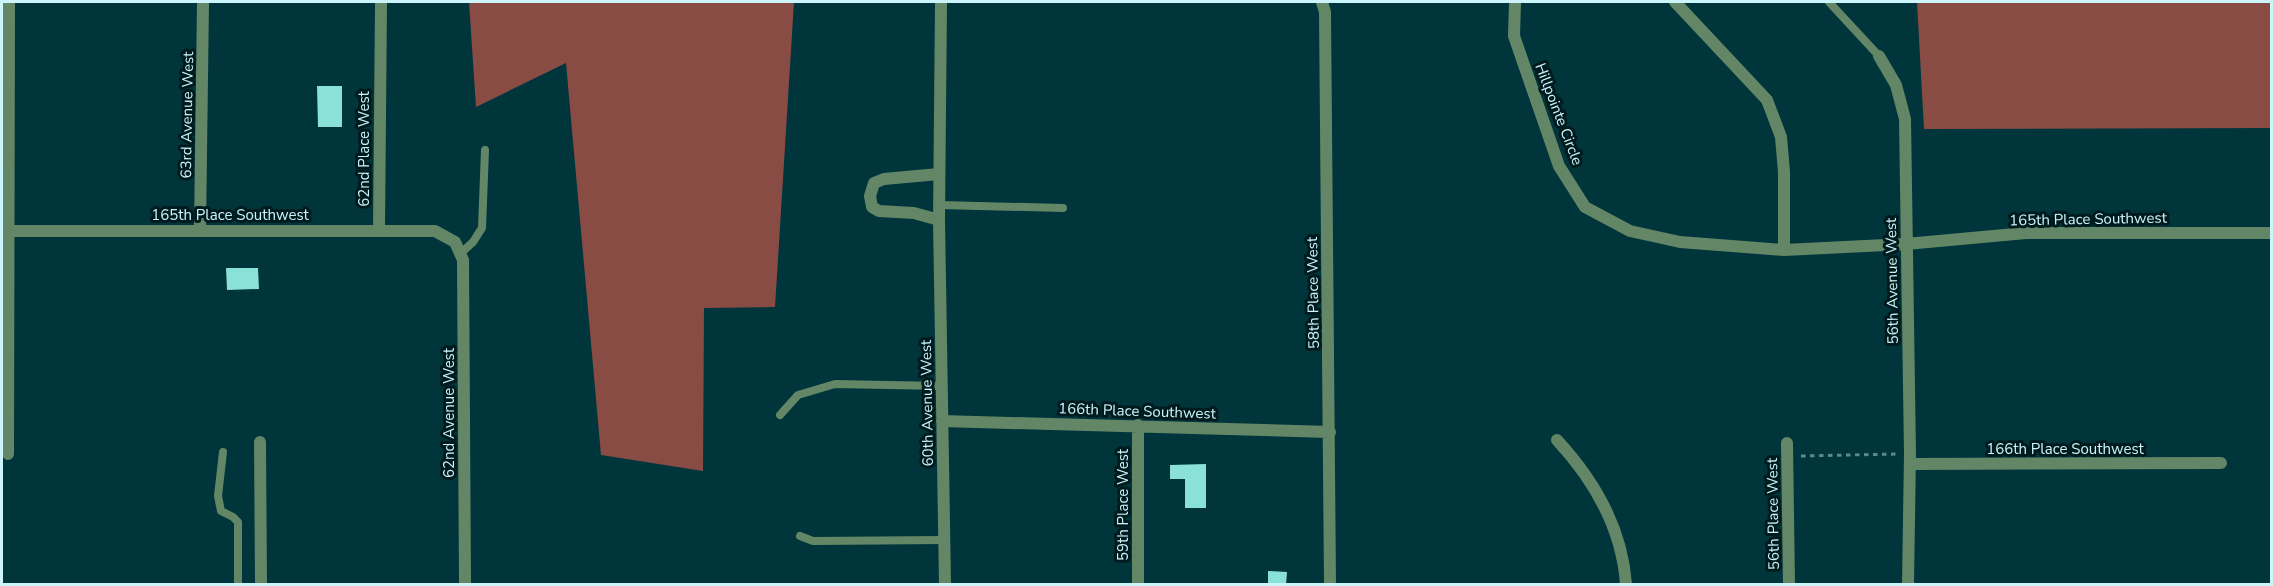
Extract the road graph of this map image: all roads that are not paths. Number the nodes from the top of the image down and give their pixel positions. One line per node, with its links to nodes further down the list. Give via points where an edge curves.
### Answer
1 (9, 2): 17 (street)
2 (203, 2): 15 (street, 63rd Avenue West)
3 (381, 2): 16 (street, 62nd Place West)
4 (941, 2): 11 (street, 60th Avenue West)
5 (1323, 2): 26 (street, 58th Place West)
6 (1515, 2): 21 (street, Hillpointe Circle, via 1514,36 1559,166 1585,207 1630,231 1680,242)
7 (1675, 2): 21 (street, via 1767,100 1781,137)
8 (1829, 2): 9 (lane, 56th Avenue West)
9 (1879, 56): 19 (street, 56th Avenue West, via 1896,85 1905,119)
10 (485, 150): 20 (lane, via 482,228 473,242)
11 (939, 174): 12 (street, 60th Avenue West); 14 (street, via 884,179 874,183 870,196 872,207 879,211 914,213)
12 (939, 205): 13 (lane); 14 (street, 60th Avenue West)
13 (1063, 208)
14 (939, 220): 22 (street, 60th Avenue West)
15 (200, 230): 16 (street, 165th Place Southwest); 17 (street, 165th Place Southwest)
16 (379, 230): 20 (street, 165th Place Southwest, via 435,231)
17 (4, 231): 31 (street)
18 (2271, 233): 19 (street, 165th Place Southwest, via 2026,233)
19 (1906, 244): 21 (street, Hillpointe Circle); 32 (street, 56th Avenue West)
20 (458, 248): 38 (street, 62nd Avenue West, via 463,260)
21 (1784, 249)
22 (941, 386): 23 (lane, via 835,384 798,395); 24 (street, 60th Avenue West)
23 (780, 415)
24 (942, 421): 25 (street, 166th Place Southwest); 35 (street, 60th Avenue West)
25 (1138, 425): 26 (street, 166th Place Southwest); 40 (street, 59th Place West)
26 (1330, 432): 41 (street, 58th Place West)
27 (1557, 440): 42 (street, via 1574,458 1604,504 1624,561)
28 (260, 442): 37 (street)
29 (1787, 449): 43 (street, 56th Place West)
30 (223, 452): 36 (lane, via 218,501 221,510 238,522)
31 (8, 454)
32 (1910, 459): 33 (street, 166th Place Southwest); 44 (street, 56th Avenue West)
33 (2221, 463)
34 (800, 536): 35 (lane, via 813,541)
35 (944, 540): 39 (street, 60th Avenue West)
36 (238, 585)
37 (261, 585)
38 (465, 585)
39 (945, 585)
40 (1138, 585)
41 (1330, 585)
42 (1626, 585)
43 (1789, 585)
44 (1908, 585)

